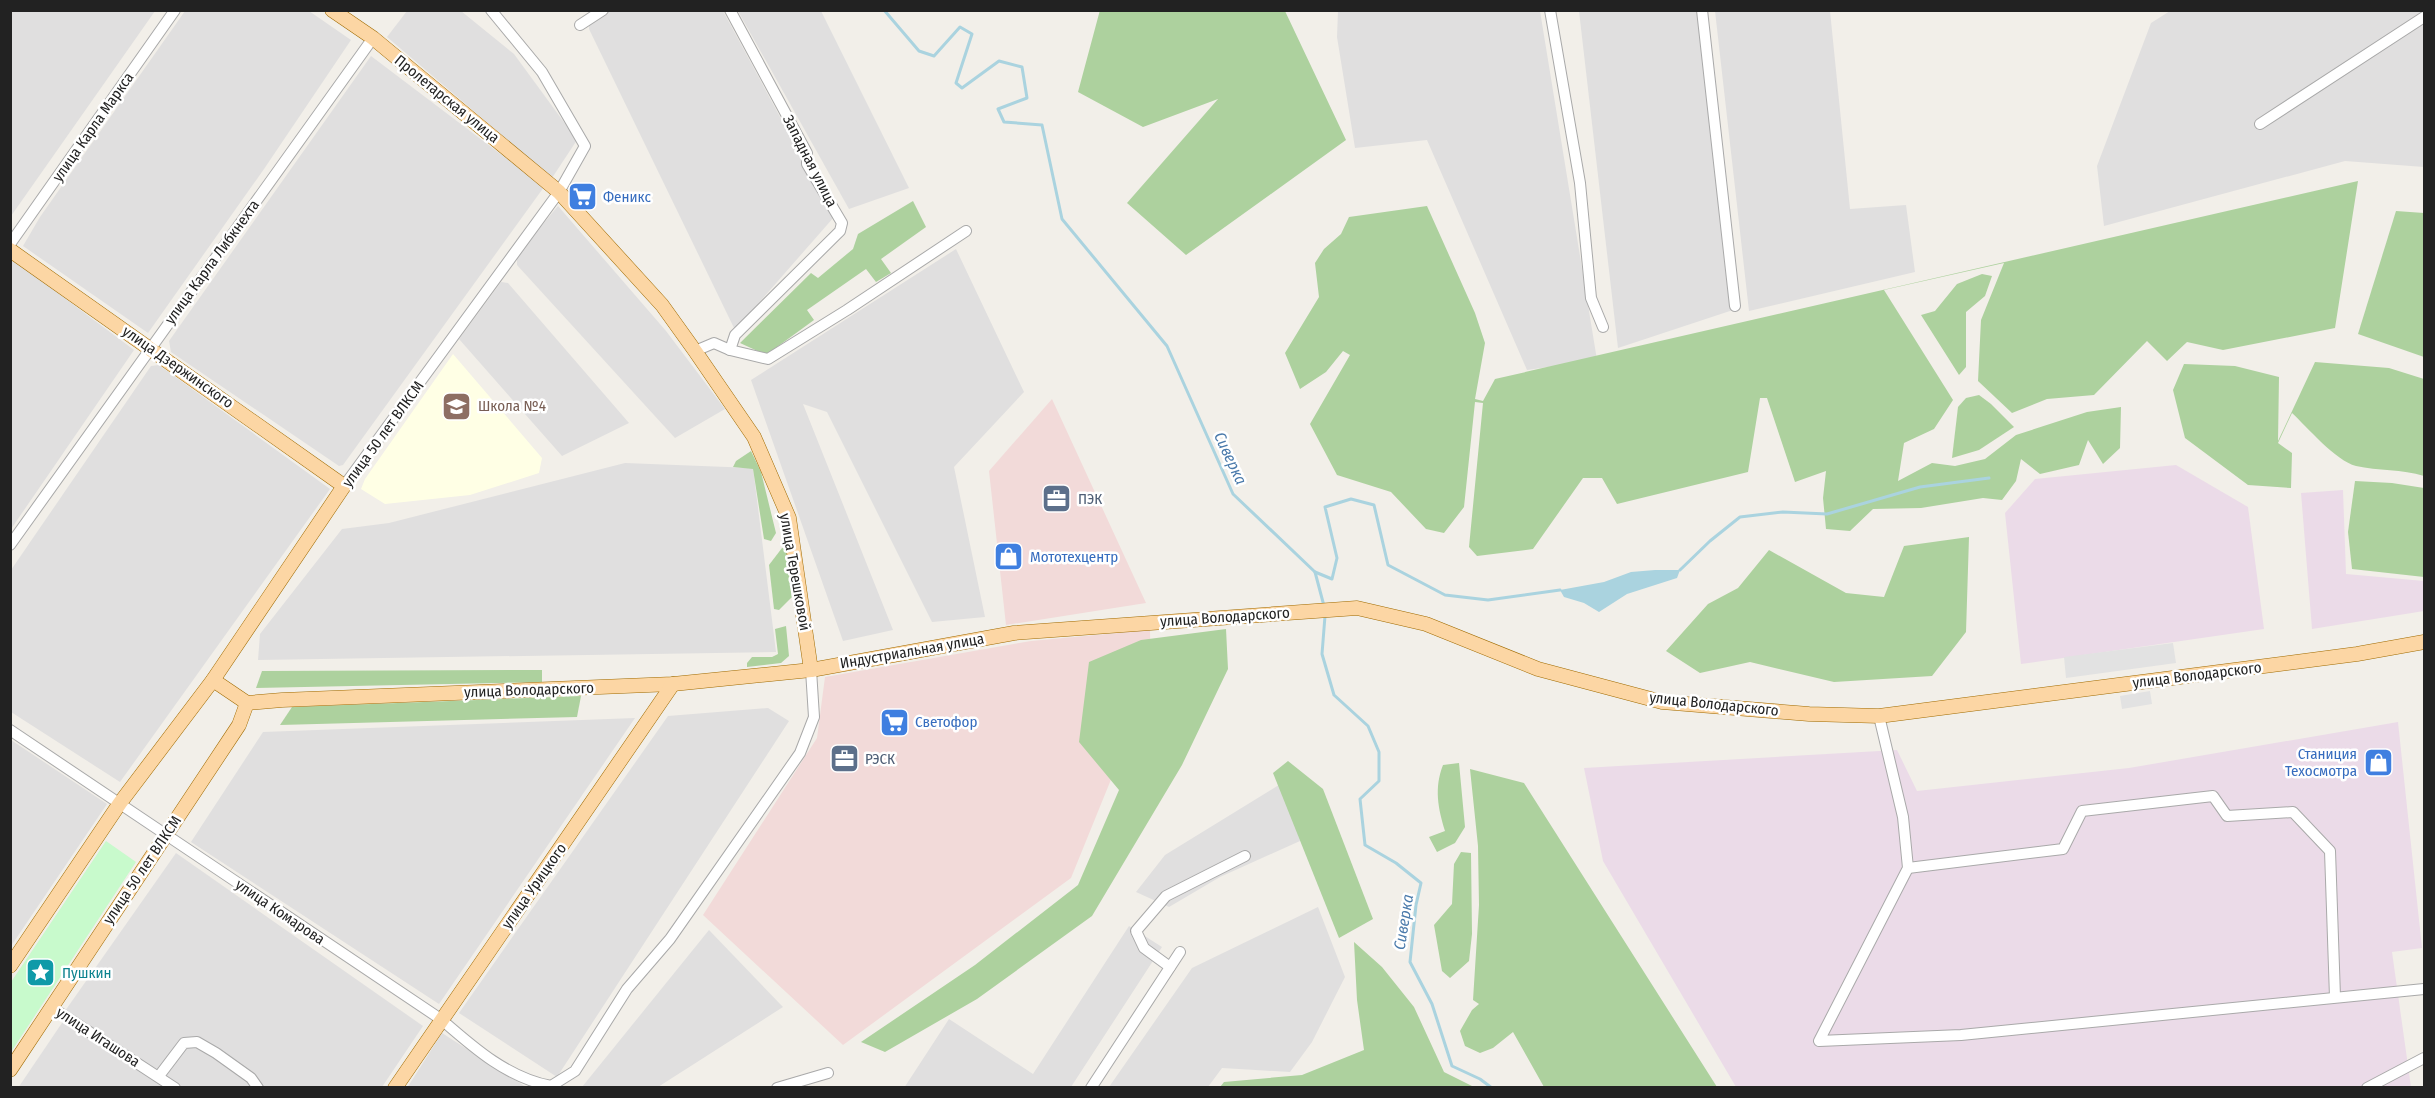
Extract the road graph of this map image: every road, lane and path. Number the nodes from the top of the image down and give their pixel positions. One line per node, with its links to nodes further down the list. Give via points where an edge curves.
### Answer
1 (175, 10): 14 (street, улица Карла Маркса)
2 (332, 10): 10 (main road, Пролетарская улица)
3 (491, 10): 12 (street, via 542,72 585,146)
4 (603, 10): 9 (street)
5 (730, 10): 19 (street, Западная улица, via 807,153 807,164 842,223 840,231 735,335)
6 (1550, 10): 17 (street, via 1580,183 1591,298)
7 (1702, 10): 16 (street)
8 (2424, 17): 11 (street)
9 (580, 25)
10 (373, 38): 12 (main road, Пролетарская улица); 18 (street, улица Карла Либкнехта)
11 (2260, 124)
12 (559, 192): 20 (main road, улица Терешковой, via 662,305); 21 (street, улица 50 лет ВЛКСМ)
13 (966, 231): 19 (street, via 768,359)
14 (10, 244)
15 (10, 250): 18 (main road, улица Дзержинского)
16 (1735, 306)
17 (1603, 327)
18 (151, 347): 21 (main road, улица Дзержинского); 22 (street, улица Карла Либкнехта)
19 (730, 350): 20 (street, via 714,344)
20 (695, 351): 25 (main road, улица Терешковой, via 753,437 789,518)
21 (344, 486): 26 (main road, улица 50 лет ВЛКСМ)
22 (10, 545)
23 (1014, 633): 25 (main road, Индустриальная улица); 29 (main road, улица Володарского, via 1357,608 1426,624 1538,669 1662,702)
24 (2424, 642): 29 (main road, улица Володарского)
25 (811, 670): 27 (main road, улица Володарского); 46 (street, улица Терешковой, via 814,717 800,753 670,939 627,989 575,1071)
26 (213, 680): 28 (main road); 31 (main road, улица 50 лет ВЛКСМ)
27 (674, 684): 28 (main road, улица Володарского); 41 (main road, улица Урицкого)
28 (247, 703): 32 (main road, улица 50 лет ВЛКСМ, via 239,725)
29 (1879, 716): 34 (street, via 1903,817)
30 (10, 730): 31 (street, улица Комарова)
31 (120, 803): 32 (street, улица Комарова); 36 (main road, улица 50 лет ВЛКСМ)
32 (165, 835): 40 (main road, улица 50 лет ВЛКСМ); 41 (street, улица Комарова)
33 (1245, 856): 37 (street, via 1166,896 1136,931 1144,948)
34 (1908, 868): 39 (street, via 2063,849 2082,811 2213,796 2227,816 2294,812 2330,851); 39 (street, via 1819,1041 1961,1035)
35 (1180, 952): 37 (street)
36 (10, 966)
37 (1170, 967): 51 (street)
38 (2424, 989): 39 (street)
39 (2335, 998)
40 (51, 1007): 43 (main road, улица 50 лет ВЛКСМ); 45 (street, улица Игашова)
41 (442, 1020): 46 (street, улица Комарова, via 504,1068 530,1082); 49 (main road, улица Урицкого)
42 (2424, 1058): 52 (street)
43 (10, 1070)
44 (828, 1073): 50 (street)
45 (159, 1076): 47 (street, улица Игашова); 48 (street, via 184,1043 197,1042 251,1078)
46 (551, 1086)
47 (175, 1088)
48 (258, 1088)
49 (394, 1088)
50 (777, 1088)
51 (1090, 1088)
52 (2367, 1088)

